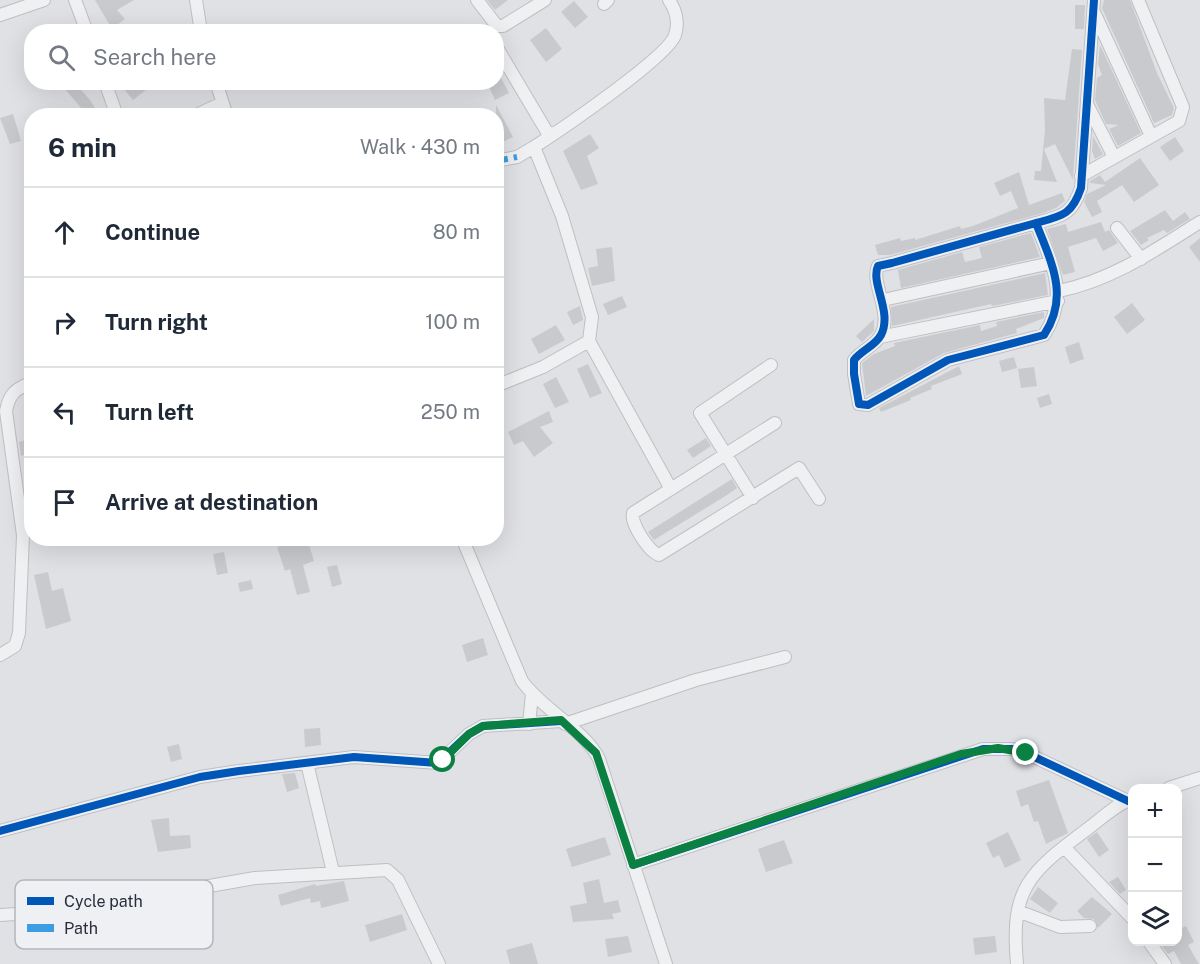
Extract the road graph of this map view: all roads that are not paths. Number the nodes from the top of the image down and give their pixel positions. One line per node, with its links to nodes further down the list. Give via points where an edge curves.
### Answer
1 (44, 0): 9 (street)
2 (75, 0): 10 (street)
3 (196, 0): 11 (street)
4 (477, 0): 12 (street)
5 (545, 0): 13 (street)
6 (669, 0): 22 (street, via 677,21 675,37 653,59)
7 (1138, 0): 23 (street, via 1183,107 1179,121)
8 (1093, 5): 18 (street); 23 (street)
9 (0, 15)
10 (84, 24)
11 (200, 24)
12 (493, 24)
13 (504, 27)
14 (504, 59): 22 (street, via 547,132)
15 (108, 90): 19 (street)
16 (218, 90): 17 (street)
17 (222, 103): 20 (street); 21 (street)
18 (1087, 103): 25 (street); 27 (street)
19 (114, 108)
20 (211, 108)
21 (224, 108)
22 (553, 134): 24 (street)
23 (1151, 136): 25 (street)
24 (534, 147): 26 (street); 36 (street, via 562,216 592,317)
25 (1113, 157): 27 (street)
26 (504, 159)
27 (1081, 176): 29 (street, via 1071,210)
28 (1200, 222): 31 (street)
29 (1036, 223): 32 (street); 34 (street, via 878,266 876,273)
30 (1117, 228): 31 (street)
31 (1141, 259): 33 (street)
32 (1051, 263): 33 (street); 34 (street)
33 (1058, 296): 35 (street); 35 (street, via 1048,328 1039,338 948,360 861,406 854,360)
34 (884, 300): 35 (street)
35 (880, 337)
36 (589, 340): 38 (street, via 543,367); 42 (street)
37 (771, 365): 41 (street, via 700,413)
38 (504, 383)
39 (24, 385): 46 (street, via 9,398 6,411 23,535 19,633 15,646)
40 (775, 423): 41 (street)
41 (725, 455): 42 (street); 43 (street)
42 (671, 489): 43 (street, via 632,517 656,554)
43 (753, 498): 44 (street, via 799,468)
44 (819, 499)
45 (466, 546): 48 (street, via 515,667)
46 (0, 655)
47 (785, 657): 49 (street)
48 (532, 694): 49 (street); 50 (street)
49 (563, 722): 50 (street); 58 (street, via 599,759)
50 (529, 724): 51 (street, via 475,729 438,763 354,757)
51 (307, 763): 56 (street, via 200,777); 59 (street)
52 (1200, 778): 53 (street)
53 (1182, 784)
54 (1128, 799): 58 (street, via 1012,748 983,749)
55 (1128, 801): 57 (street)
56 (0, 831)
57 (1064, 847): 61 (street, via 1026,883); 63 (street)
58 (633, 865): 68 (street)
59 (333, 872): 60 (street); 67 (street, via 379,869 393,873)
60 (213, 885)
61 (1018, 911): 65 (street, via 1060,927); 69 (street)
62 (15, 914): 64 (street)
63 (1128, 914)
64 (0, 915)
65 (1090, 926)
66 (1152, 946): 70 (street)
67 (439, 964)
68 (666, 964)
69 (1017, 964)
70 (1165, 964)

